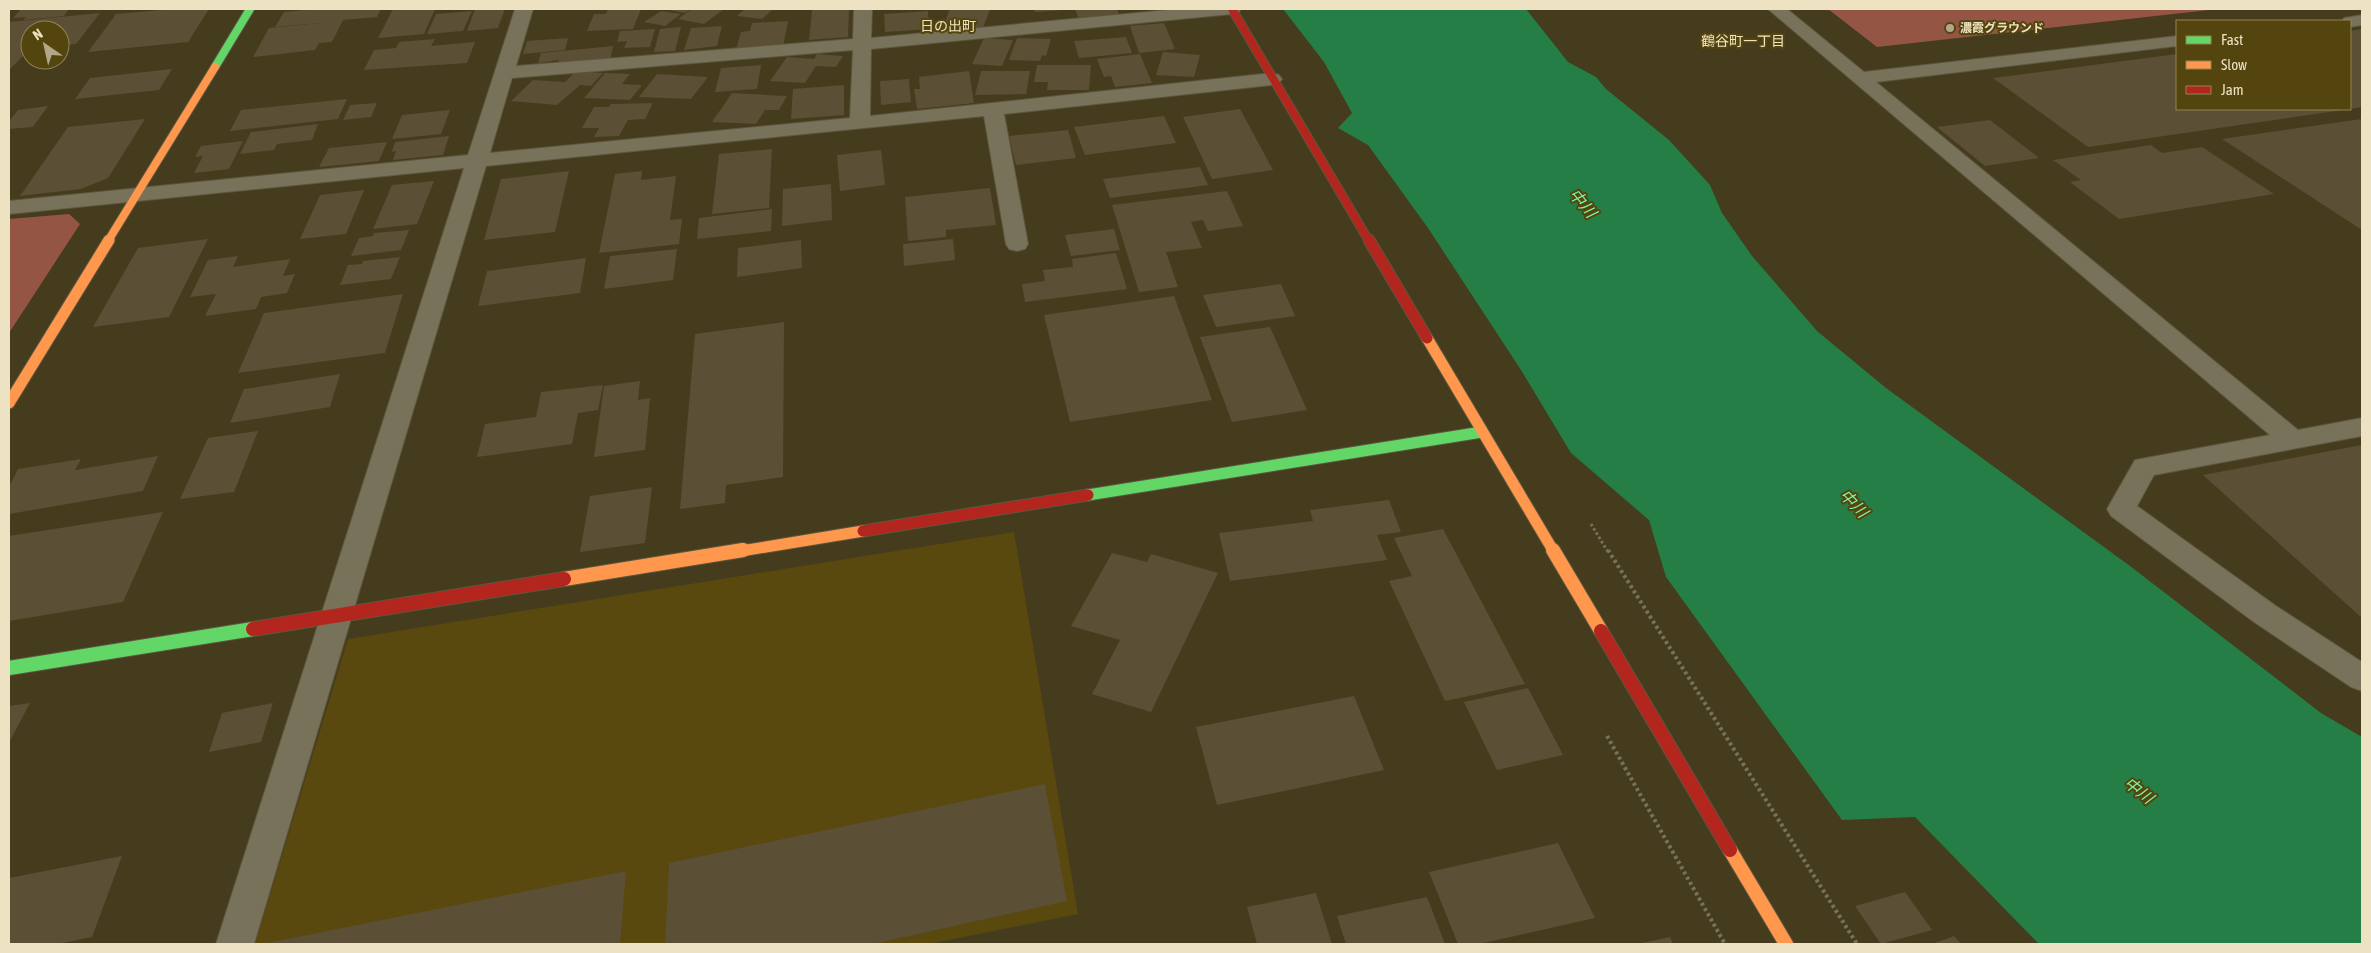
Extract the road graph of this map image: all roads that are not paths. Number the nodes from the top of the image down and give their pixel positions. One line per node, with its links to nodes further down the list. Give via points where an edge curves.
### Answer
1 (250, 9): 14 (street)
2 (524, 9): 8 (street)
3 (863, 9): 7 (street)
4 (1232, 9): 7 (street, via 1010,23); 10 (street)
5 (1777, 9): 9 (street)
6 (2176, 42): 9 (street)
7 (863, 44): 8 (street); 12 (street)
8 (504, 73): 13 (street)
9 (1859, 78): 20 (street)
10 (1272, 79): 11 (street); 19 (street)
11 (993, 109): 12 (street); 16 (street)
12 (860, 123): 13 (street)
13 (477, 161): 14 (street); 21 (street)
14 (136, 194): 15 (street); 17 (street)
15 (9, 207)
16 (1017, 244)
17 (9, 403)
18 (2362, 427): 20 (street)
19 (1482, 432): 21 (street); 25 (street)
20 (2294, 441): 23 (street, via 2145,467 2121,509 2265,614)
21 (337, 615): 22 (street); 24 (street)
22 (9, 668)
23 (2362, 678)
24 (235, 944)
25 (1786, 944)

